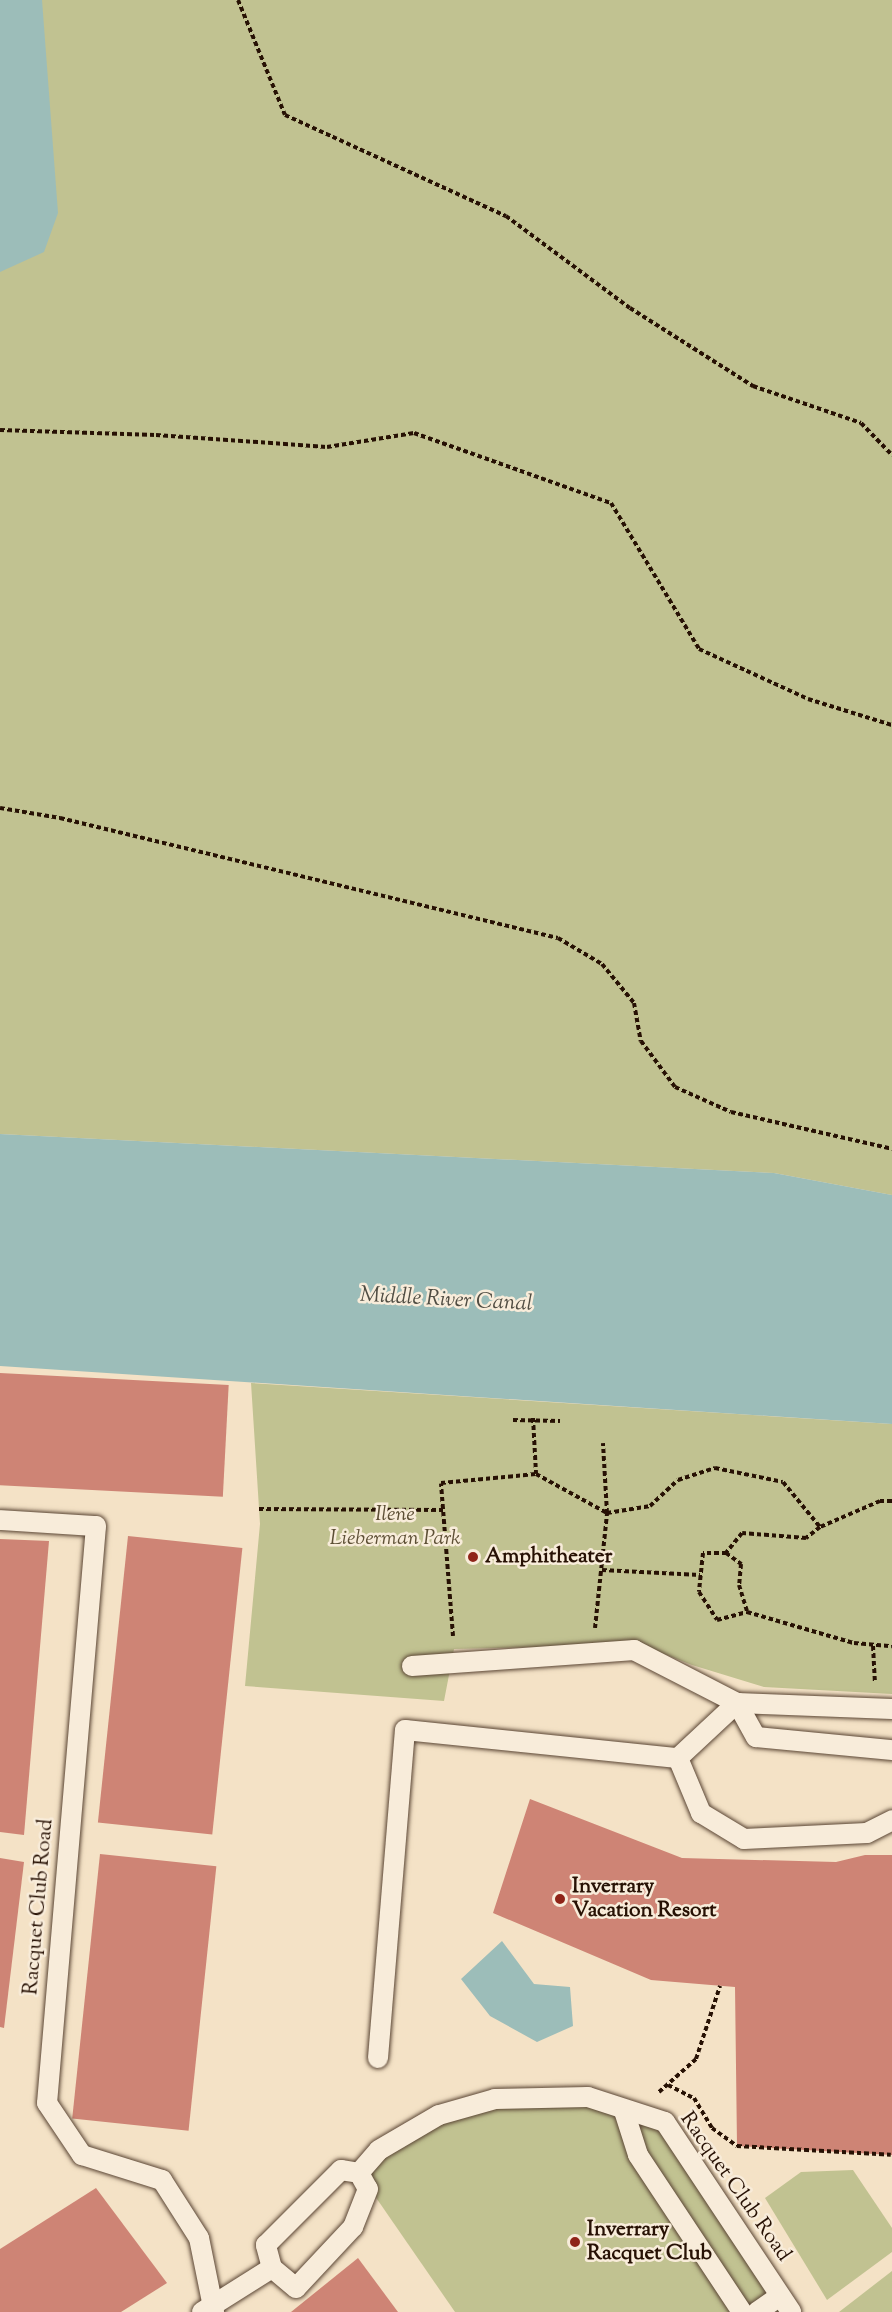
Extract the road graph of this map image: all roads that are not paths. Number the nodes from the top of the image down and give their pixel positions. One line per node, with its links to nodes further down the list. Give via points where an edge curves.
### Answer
1 (0, 1520): 13 (lane, Racquet Club Road, via 96,1526 47,2103 82,2155 162,2180 199,2238)
2 (412, 1666): 3 (lane, via 634,1650)
3 (737, 1703): 4 (lane); 5 (lane, via 756,1737); 6 (lane)
4 (892, 1709)
5 (892, 1750)
6 (678, 1758): 7 (lane, via 701,1813 744,1839 867,1833); 8 (lane, via 405,1730)
7 (892, 1820)
8 (378, 2058)
9 (624, 2111): 10 (lane, Racquet Club Road, via 588,2097 495,2099 439,2115 379,2150); 12 (lane, Racquet Club Road, via 665,2122); 14 (lane, via 638,2155)
10 (359, 2173): 11 (lane, via 341,2170 266,2245); 11 (lane, via 368,2189 353,2227 296,2288)
11 (272, 2268): 13 (lane, Racquet Club Road)
12 (785, 2304): 15 (lane)
13 (209, 2310)
14 (742, 2312)
15 (757, 2312)

